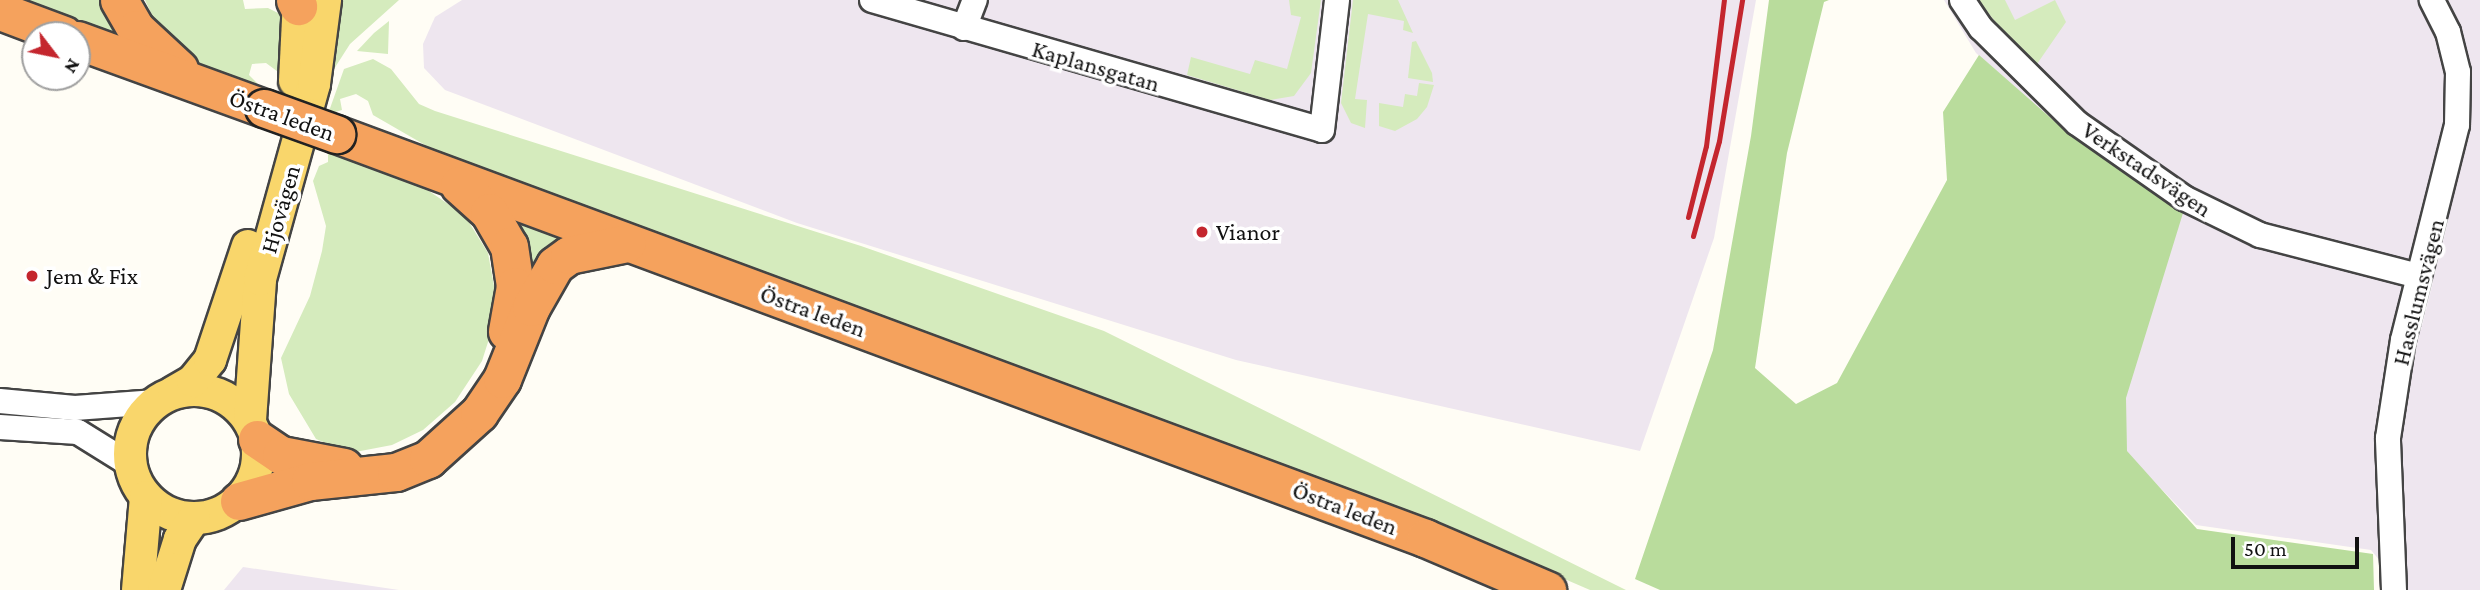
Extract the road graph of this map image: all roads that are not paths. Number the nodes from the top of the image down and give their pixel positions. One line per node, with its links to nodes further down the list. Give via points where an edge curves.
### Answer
1 (120, 0): 12 (highway, via 146,40)
2 (872, 0): 10 (street, Kaplansgatan)
3 (975, 0): 10 (street)
4 (1337, 0): 10 (street, Kaplansgatan, via 1322,130)
5 (1962, 0): 15 (street, Verkstadsvägen, via 1981,29 2077,123 2183,198 2260,235)
6 (2432, 0): 15 (street, Hasslumsvägen, via 2448,32 2458,72 2457,125)
7 (304, 2): 16 (main road, Hjovägen, via 295,84 222,331 210,360 193,381); 19 (main road, Hjovägen, via 314,84 260,279)
8 (0, 11): 9 (highway)
9 (27, 21)
10 (964, 28)
11 (91, 45): 12 (highway, Östra leden)
12 (199, 85): 13 (highway, Östra leden, bridge)
13 (448, 176): 14 (highway, Östra leden); 19 (highway, via 501,229 513,265 512,309 503,351 472,405 424,446 365,464 311,463 281,455)
14 (628, 243): 22 (highway, via 569,255 555,265 531,307 502,379 479,412 428,459 396,471 310,481); 26 (highway, Östra leden, via 1412,533)
15 (2418, 276): 27 (street, Hasslumsvägen, via 2389,438)
16 (165, 397): 17 (street, via 75,408); 19 (main road, via 208,390 232,401); 20 (main road, via 134,430)
17 (0, 401)
18 (0, 427): 20 (street, via 70,430 94,439)
19 (254, 430): 22 (main road, via 256,472)
20 (131, 465): 21 (main road)
21 (146, 497): 23 (main road, via 160,509); 24 (main road)
22 (239, 501): 23 (main road)
23 (194, 519): 25 (main road, via 180,539)
24 (138, 590)
25 (164, 590)
26 (1547, 590)
27 (2394, 590)

